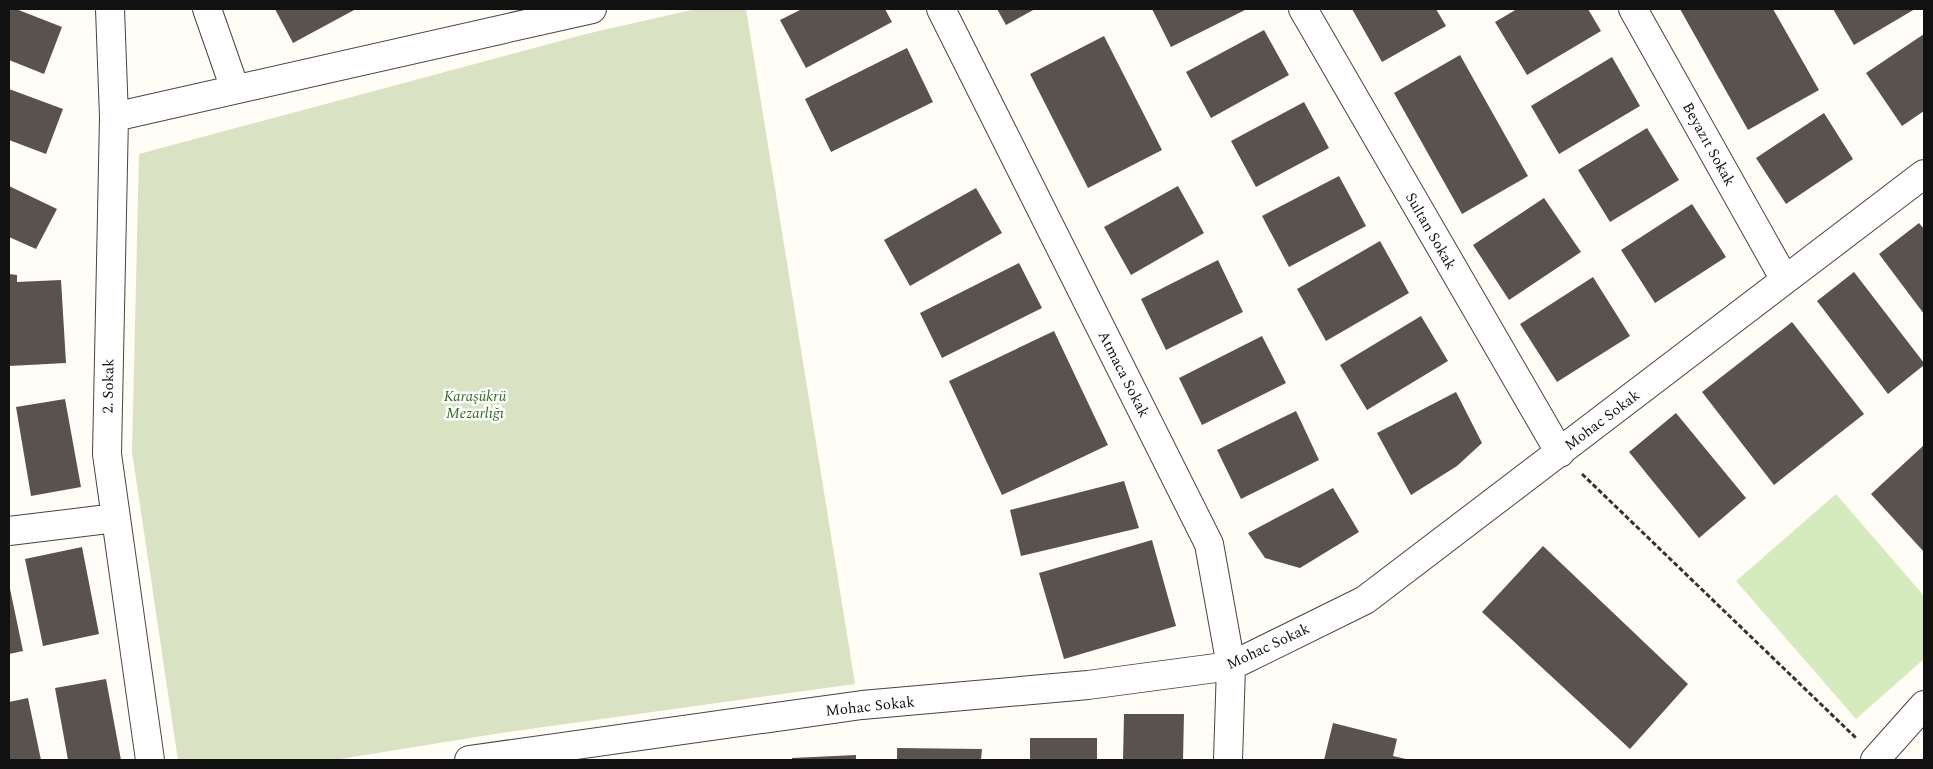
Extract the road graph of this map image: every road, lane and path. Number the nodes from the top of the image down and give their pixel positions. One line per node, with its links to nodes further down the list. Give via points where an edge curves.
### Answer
1 (110, 9): 8 (street, 2. Sokak)
2 (207, 9): 7 (street)
3 (588, 9): 7 (street)
4 (941, 9): 14 (street, Atmaca Sokak, via 1209,544)
5 (1303, 9): 11 (street, Sultan Sokak)
6 (1633, 9): 10 (street, Beyazıt Sokak)
7 (235, 89): 8 (street)
8 (114, 117): 12 (street, 2. Sokak, via 107,454)
9 (1924, 174): 10 (street, Mohac Sokak)
10 (1785, 280): 11 (street, Mohac Sokak)
11 (1560, 453): 14 (street, Mohac Sokak, via 1365,600); 16 (path)
12 (116, 518): 13 (street); 17 (street, 2. Sokak)
13 (9, 531)
14 (1231, 666): 18 (street, Mohac Sokak, via 1088,685 862,705); 19 (street, Atmaca Sokak)
15 (1924, 705): 16 (street)
16 (1876, 759)
17 (150, 760)
18 (469, 760)
19 (1228, 760)

